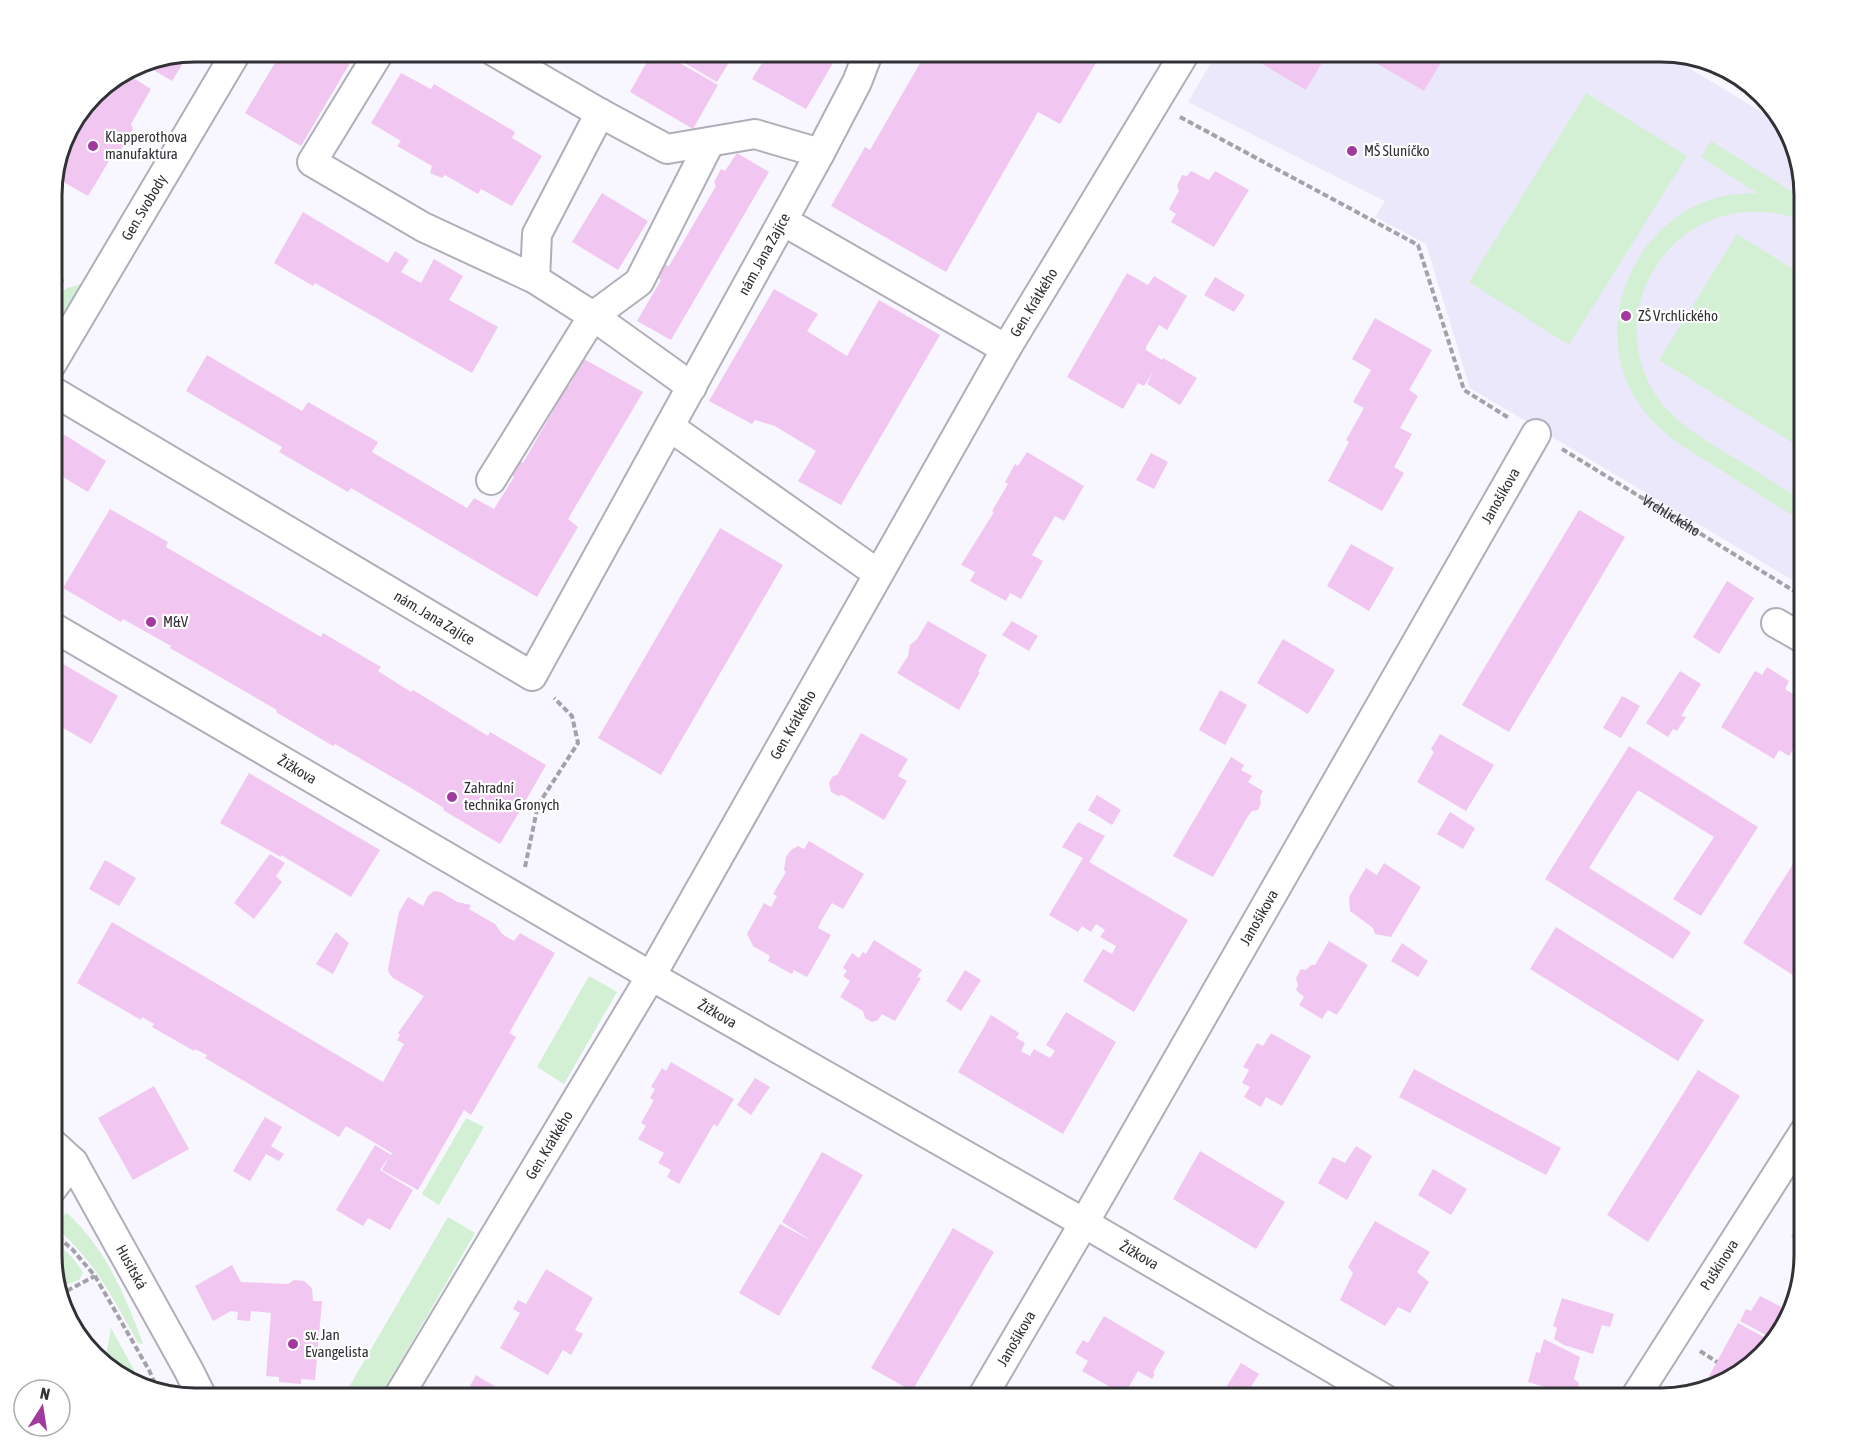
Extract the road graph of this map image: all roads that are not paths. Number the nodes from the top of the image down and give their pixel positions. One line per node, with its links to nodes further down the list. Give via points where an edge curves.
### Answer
1 (230, 62): 12 (street, Gen. Svobody)
2 (373, 62): 10 (street, via 312,162 423,227)
3 (512, 62): 6 (street)
4 (865, 62): 8 (street, nám. Jana Zajíce)
5 (1180, 62): 13 (street, Gen. Krátkého)
6 (600, 113): 7 (street, via 667,149); 10 (street, via 537,234)
7 (711, 142): 8 (street, via 755,134); 11 (street, via 639,282)
8 (820, 153): 9 (street, nám. Jana Zajíce)
9 (783, 221): 13 (street); 14 (street, nám. Jana Zajíce)
10 (535, 279): 11 (street)
11 (592, 316): 14 (street); 18 (street)
12 (62, 346)
13 (1006, 349): 19 (street, Gen. Krátkého)
14 (692, 387): 16 (street, nám. Jana Zajíce)
15 (62, 397): 16 (street, nám. Jana Zajíce, via 532,676)
16 (670, 427): 19 (street)
17 (1536, 434): 28 (street, Janošíkova)
18 (491, 480)
19 (877, 573): 23 (street, Gen. Krátkého)
20 (1776, 623): 22 (street)
21 (62, 632): 23 (street, Žižkova)
22 (1794, 633)
23 (651, 976): 28 (street, Žižkova); 30 (street, Gen. Krátkého)
24 (1794, 1148): 33 (street, Puškinova)
25 (62, 1152): 26 (street, Husitská)
26 (73, 1162): 27 (street); 29 (street, Husitská)
27 (62, 1176)
28 (1084, 1223): 31 (street, Janošíkova); 32 (street, Žižkova)
29 (198, 1388)
30 (404, 1388)
31 (987, 1388)
32 (1366, 1388)
33 (1641, 1388)

